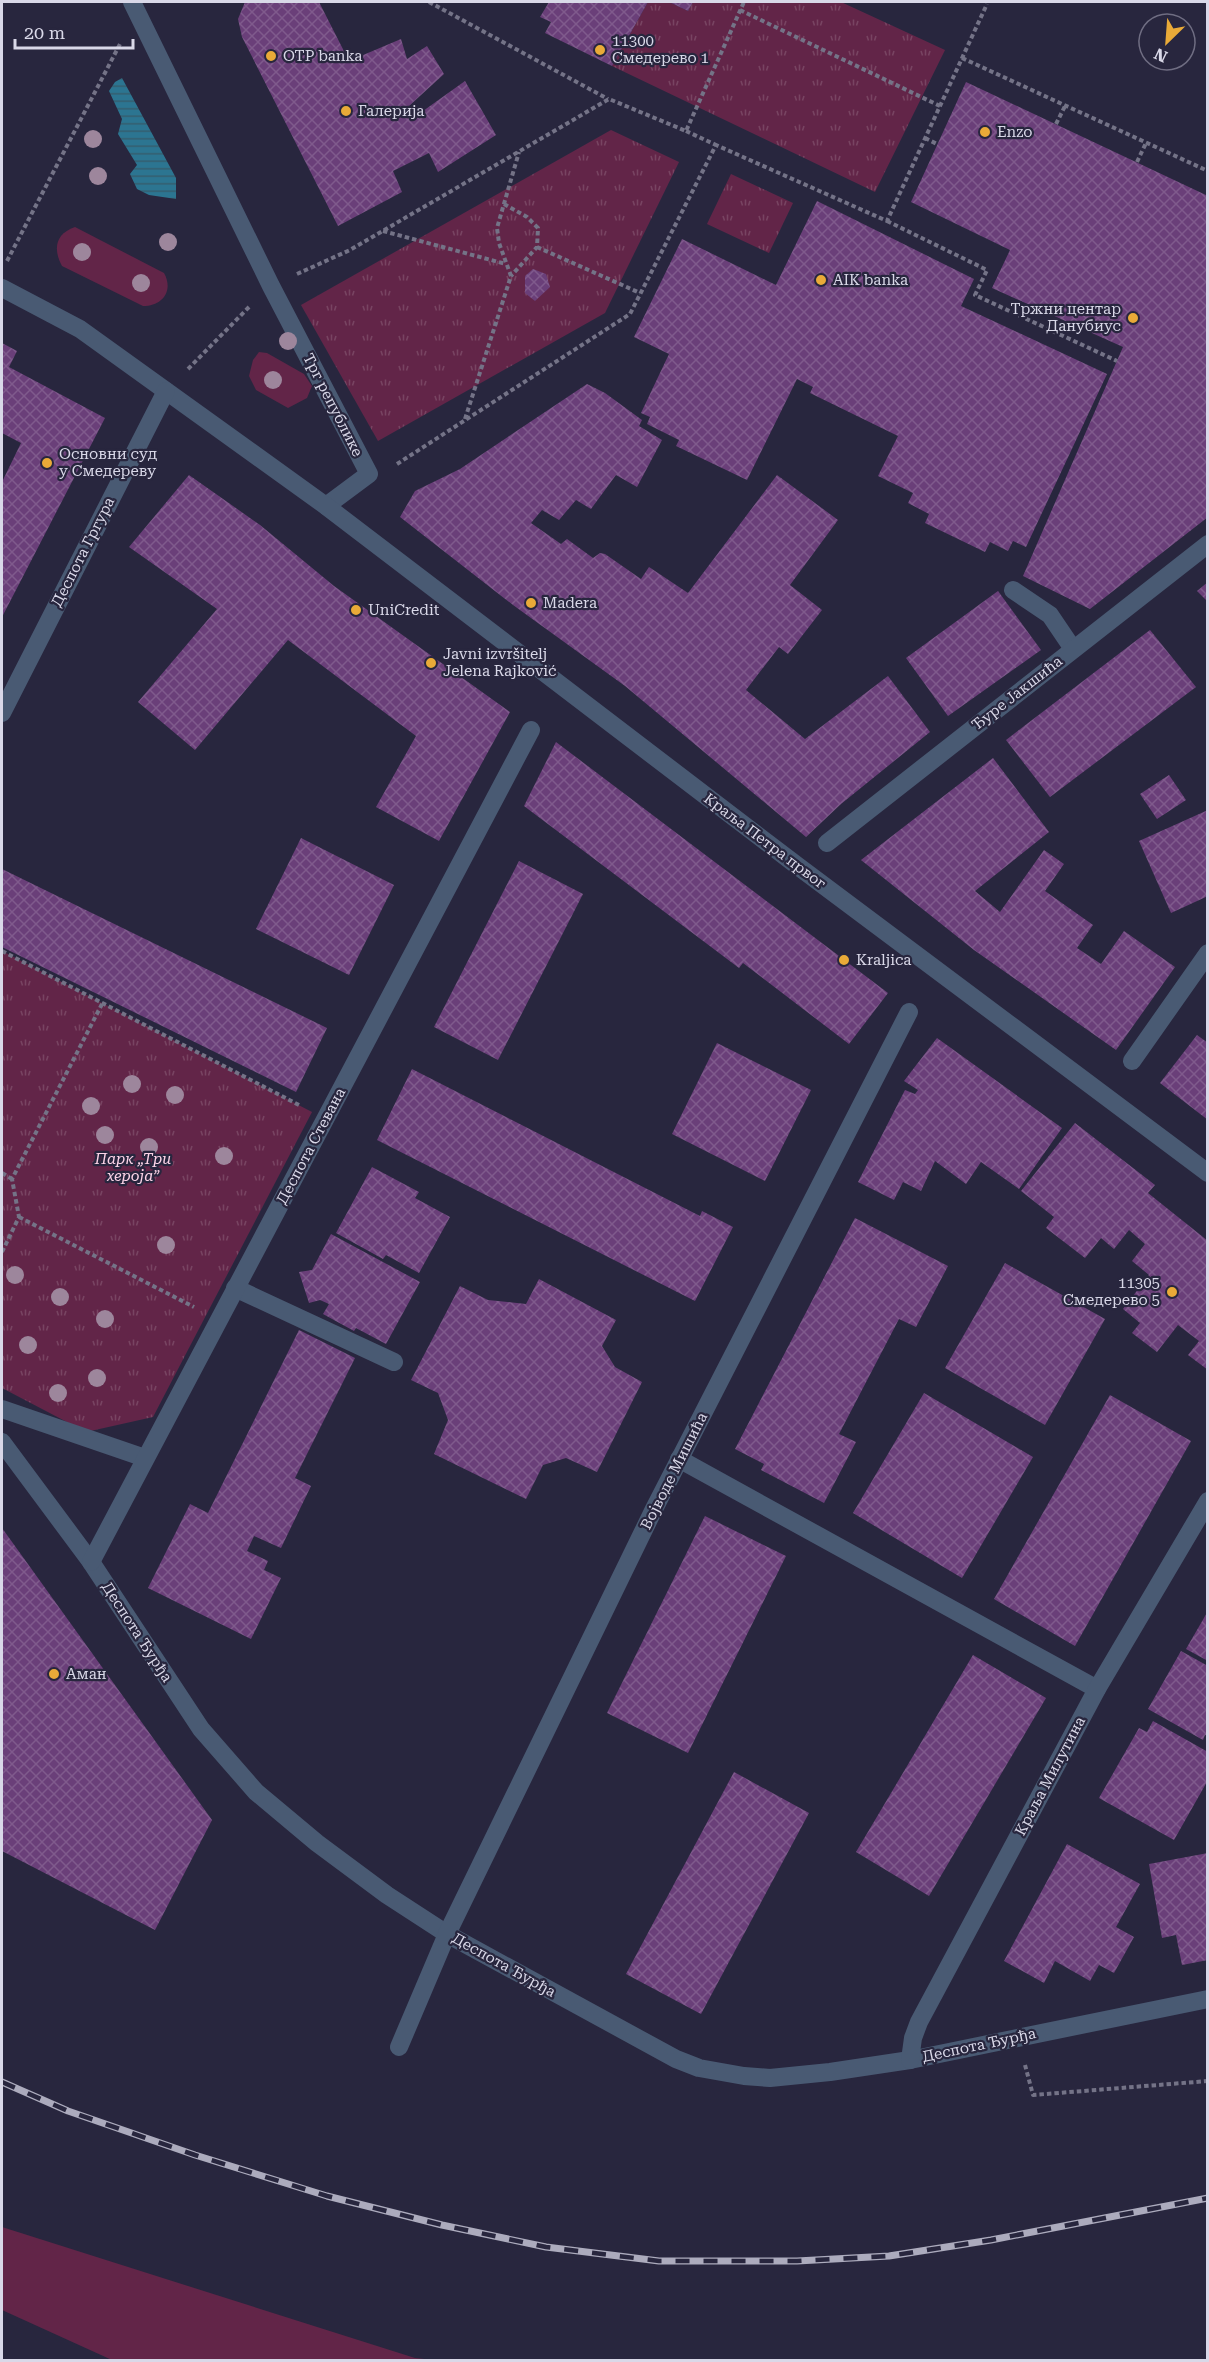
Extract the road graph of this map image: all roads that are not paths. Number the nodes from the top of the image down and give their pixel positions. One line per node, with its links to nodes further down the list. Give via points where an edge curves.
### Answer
1 (135, 6): 4 (street, Трг републике, via 271,285 369,474)
2 (2, 288): 3 (street, via 80,329)
3 (166, 391): 4 (street); 8 (street, Деспота Гргура)
4 (326, 506): 14 (street, Краља Петра првог)
5 (1208, 544): 7 (street, Ђуре Јакшића)
6 (1013, 590): 7 (street, via 1050,615)
7 (1073, 650): 10 (street, Ђуре Јакшића)
8 (2, 713)
9 (531, 730): 15 (street, Деспота Стевана)
10 (827, 843)
11 (1208, 953): 13 (street)
12 (909, 1012): 20 (street, Војводе Мишића)
13 (1131, 1061)
14 (1208, 1173)
15 (235, 1288): 16 (street); 19 (street, Деспота Стевана)
16 (394, 1362)
17 (2, 1409): 19 (street)
18 (2, 1442): 22 (street, Деспота Ђурђа)
19 (145, 1458): 22 (street, Деспота Стевана)
20 (679, 1459): 23 (street); 24 (street, Војводе Мишића)
21 (1208, 1501): 23 (street, Краља Милутина)
22 (91, 1562): 24 (street, Деспота Ђурђа, via 201,1729 256,1792 317,1843)
23 (1097, 1689): 27 (street, Краља Милутина, via 919,2022)
24 (447, 1934): 26 (street, Војводе Мишића); 27 (street, Деспота Ђурђа, via 699,2068 770,2078)
25 (1208, 1999): 27 (street, Деспота Ђурђа)
26 (399, 2047)
27 (910, 2060)

